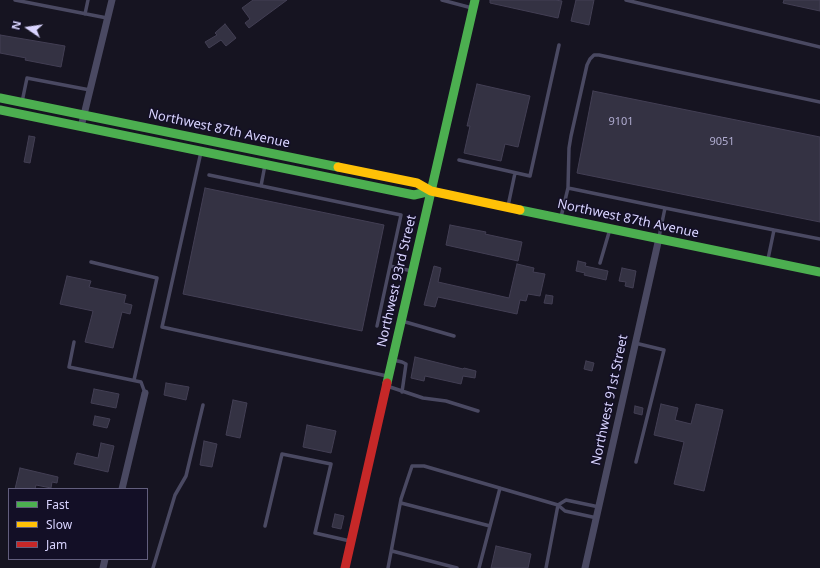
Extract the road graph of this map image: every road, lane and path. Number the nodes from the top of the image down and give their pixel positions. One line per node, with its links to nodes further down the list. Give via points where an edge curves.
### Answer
1 (15, 0): 8 (lane)
2 (88, 0): 8 (lane)
3 (112, 0): 9 (street)
4 (442, 0): 6 (lane)
5 (626, 0): 11 (lane)
6 (454, 1): 7 (lane)
7 (474, 4): 26 (main road, Northwest 93rd Street)
8 (85, 14): 9 (lane)
9 (107, 18): 12 (street)
10 (559, 45): 22 (lane, via 530,176)
11 (820, 47)
12 (90, 90): 14 (lane, via 27,78); 17 (street)
13 (0, 98): 14 (main road, Northwest 87th Avenue)
14 (22, 102): 17 (main road, Northwest 87th Avenue)
15 (820, 102): 25 (lane, via 594,55 587,65 571,136)
16 (0, 110): 18 (main road, Northwest 87th Avenue)
17 (84, 115): 18 (street); 26 (main road, Northwest 87th Avenue, via 417,182)
18 (81, 127): 19 (main road, Northwest 87th Avenue)
19 (201, 151): 21 (main road, Northwest 87th Avenue); 46 (lane, via 162,326)
20 (459, 160): 22 (lane)
21 (265, 164): 24 (lane); 26 (main road, Northwest 87th Avenue, via 414,195)
22 (515, 173): 27 (lane)
23 (209, 175): 24 (lane)
24 (261, 186): 37 (lane, via 401,215)
25 (568, 188): 28 (lane); 29 (lane)
26 (431, 191): 27 (main road, Northwest 87th Avenue); 38 (main road, Northwest 93rd Street)
27 (508, 207): 29 (main road, Northwest 87th Avenue)
28 (665, 208): 31 (lane); 32 (lane)
29 (561, 218): 30 (main road, Northwest 87th Avenue)
30 (610, 228): 32 (main road, Northwest 87th Avenue); 36 (lane)
31 (774, 230): 33 (lane); 34 (lane)
32 (659, 238): 34 (main road, Northwest 87th Avenue); 44 (street, Northwest 91st Street)
33 (820, 239)
34 (768, 260): 39 (main road, Northwest 87th Avenue)
35 (91, 262): 47 (lane, via 157,278)
36 (600, 263)
37 (390, 266): 38 (lane); 41 (lane)
38 (413, 272): 40 (main road, Northwest 93rd Street)
39 (820, 272)
40 (401, 320): 42 (lane); 45 (main road, Northwest 93rd Street)
41 (377, 326)
42 (454, 336)
43 (74, 342): 47 (lane, via 69,367)
44 (635, 343): 53 (lane, via 664,350); 58 (street, Northwest 91st Street)
45 (392, 360): 46 (main road, Northwest 93rd Street); 50 (lane, via 406,364)
46 (388, 377): 48 (main road, Northwest 93rd Street)
47 (134, 380): 49 (lane, via 141,382)
48 (386, 386): 50 (lane); 62 (main road, Northwest 93rd Street)
49 (145, 392): 54 (street)
50 (402, 392): 52 (lane)
51 (203, 405): 64 (lane, via 186,476 175,495)
52 (478, 411)
53 (636, 462)
54 (122, 488)
55 (500, 488): 56 (lane, via 424,466 412,466); 57 (lane); 61 (lane)
56 (401, 503): 61 (lane); 63 (lane)
57 (558, 505): 58 (lane, via 566,500); 59 (lane, via 565,511); 69 (lane)
58 (599, 507): 59 (street, Northwest 91st Street)
59 (596, 518): 70 (street, Northwest 91st Street)
60 (265, 526): 62 (lane, via 282,454 331,464 316,533)
61 (490, 526): 68 (lane)
62 (351, 541): 65 (main road, Northwest 93rd Street)
63 (392, 552): 66 (lane); 67 (lane)
64 (153, 568)
65 (345, 568)
66 (388, 568)
67 (457, 568)
68 (479, 568)
69 (546, 568)
70 (585, 568)

